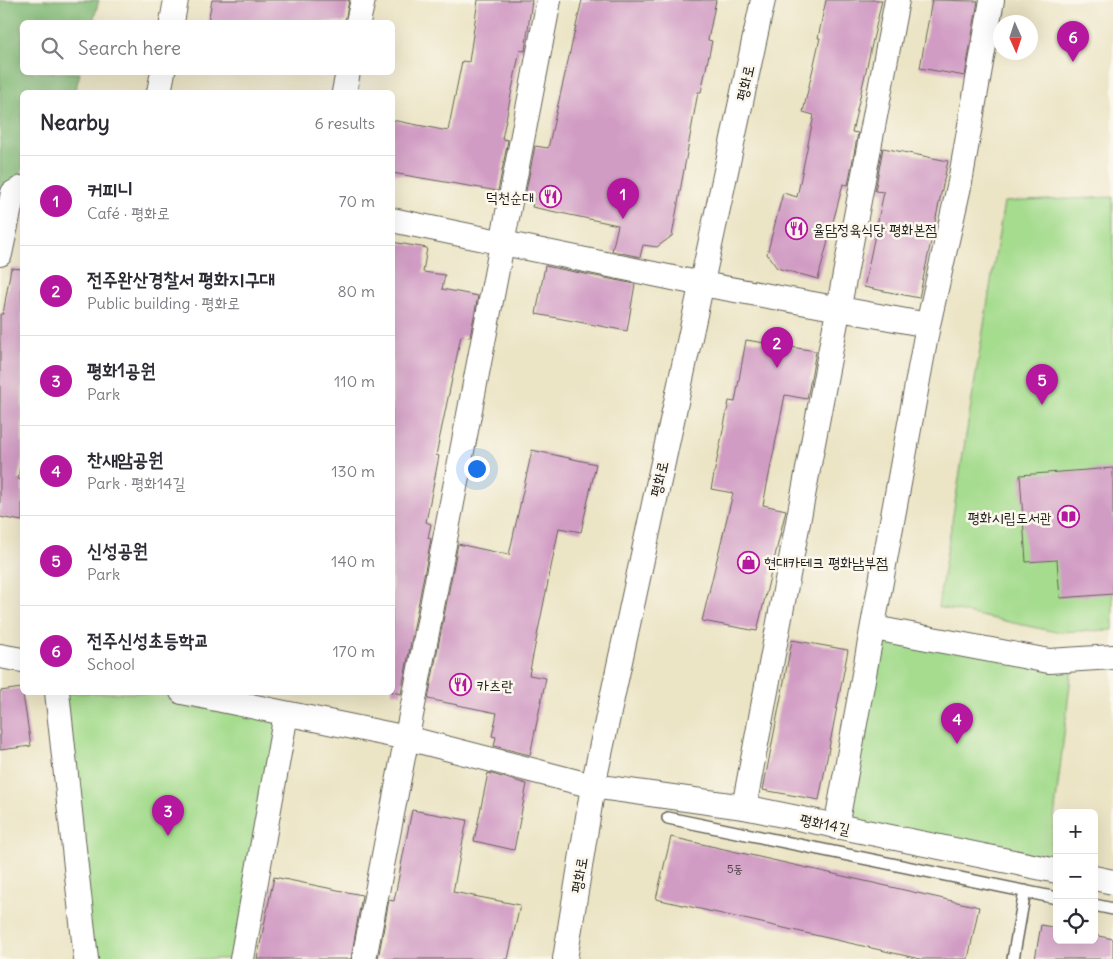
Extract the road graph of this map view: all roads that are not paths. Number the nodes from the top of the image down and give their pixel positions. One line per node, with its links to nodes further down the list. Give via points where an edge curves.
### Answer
1 (176, 0): 7 (street)
2 (362, 0): 8 (street)
3 (549, 0): 15 (street)
4 (763, 0): 17 (street, 평화로)
5 (898, 0): 18 (street)
6 (992, 0): 19 (street, via 960,182)
7 (172, 20)
8 (358, 20)
9 (162, 75): 11 (street)
10 (347, 75): 12 (street)
11 (159, 90)
12 (344, 90)
13 (20, 189): 16 (street, via 13,193)
14 (395, 221): 15 (street)
15 (502, 242): 17 (street); 28 (street)
16 (0, 254)
17 (702, 284): 18 (street); 29 (street, 평화로)
18 (838, 307): 19 (street); 30 (street)
19 (928, 326): 20 (street)
20 (874, 628): 22 (street, via 1049,661); 32 (street)
21 (0, 656): 23 (street)
22 (1113, 657)
23 (20, 660)
24 (57, 695): 40 (street)
25 (207, 695): 26 (street, 평화14길)
26 (224, 697): 27 (street, 평화14길)
27 (286, 714): 28 (street, 평화14길); 41 (street)
28 (407, 738): 29 (street, 평화14길); 42 (street)
29 (593, 786): 30 (street, 평화14길); 43 (street, 평화로)
30 (744, 807): 32 (street, 평화14길)
31 (668, 818): 36 (lane)
32 (836, 826): 33 (street, 평화14길)
33 (1053, 870)
34 (1098, 879): 35 (street)
35 (1113, 882)
36 (1025, 891): 37 (lane); 44 (lane)
37 (1053, 897)
38 (1098, 906): 39 (lane)
39 (1113, 909)
40 (86, 959)
41 (242, 959)
42 (364, 959)
43 (565, 959)
44 (1012, 959)

